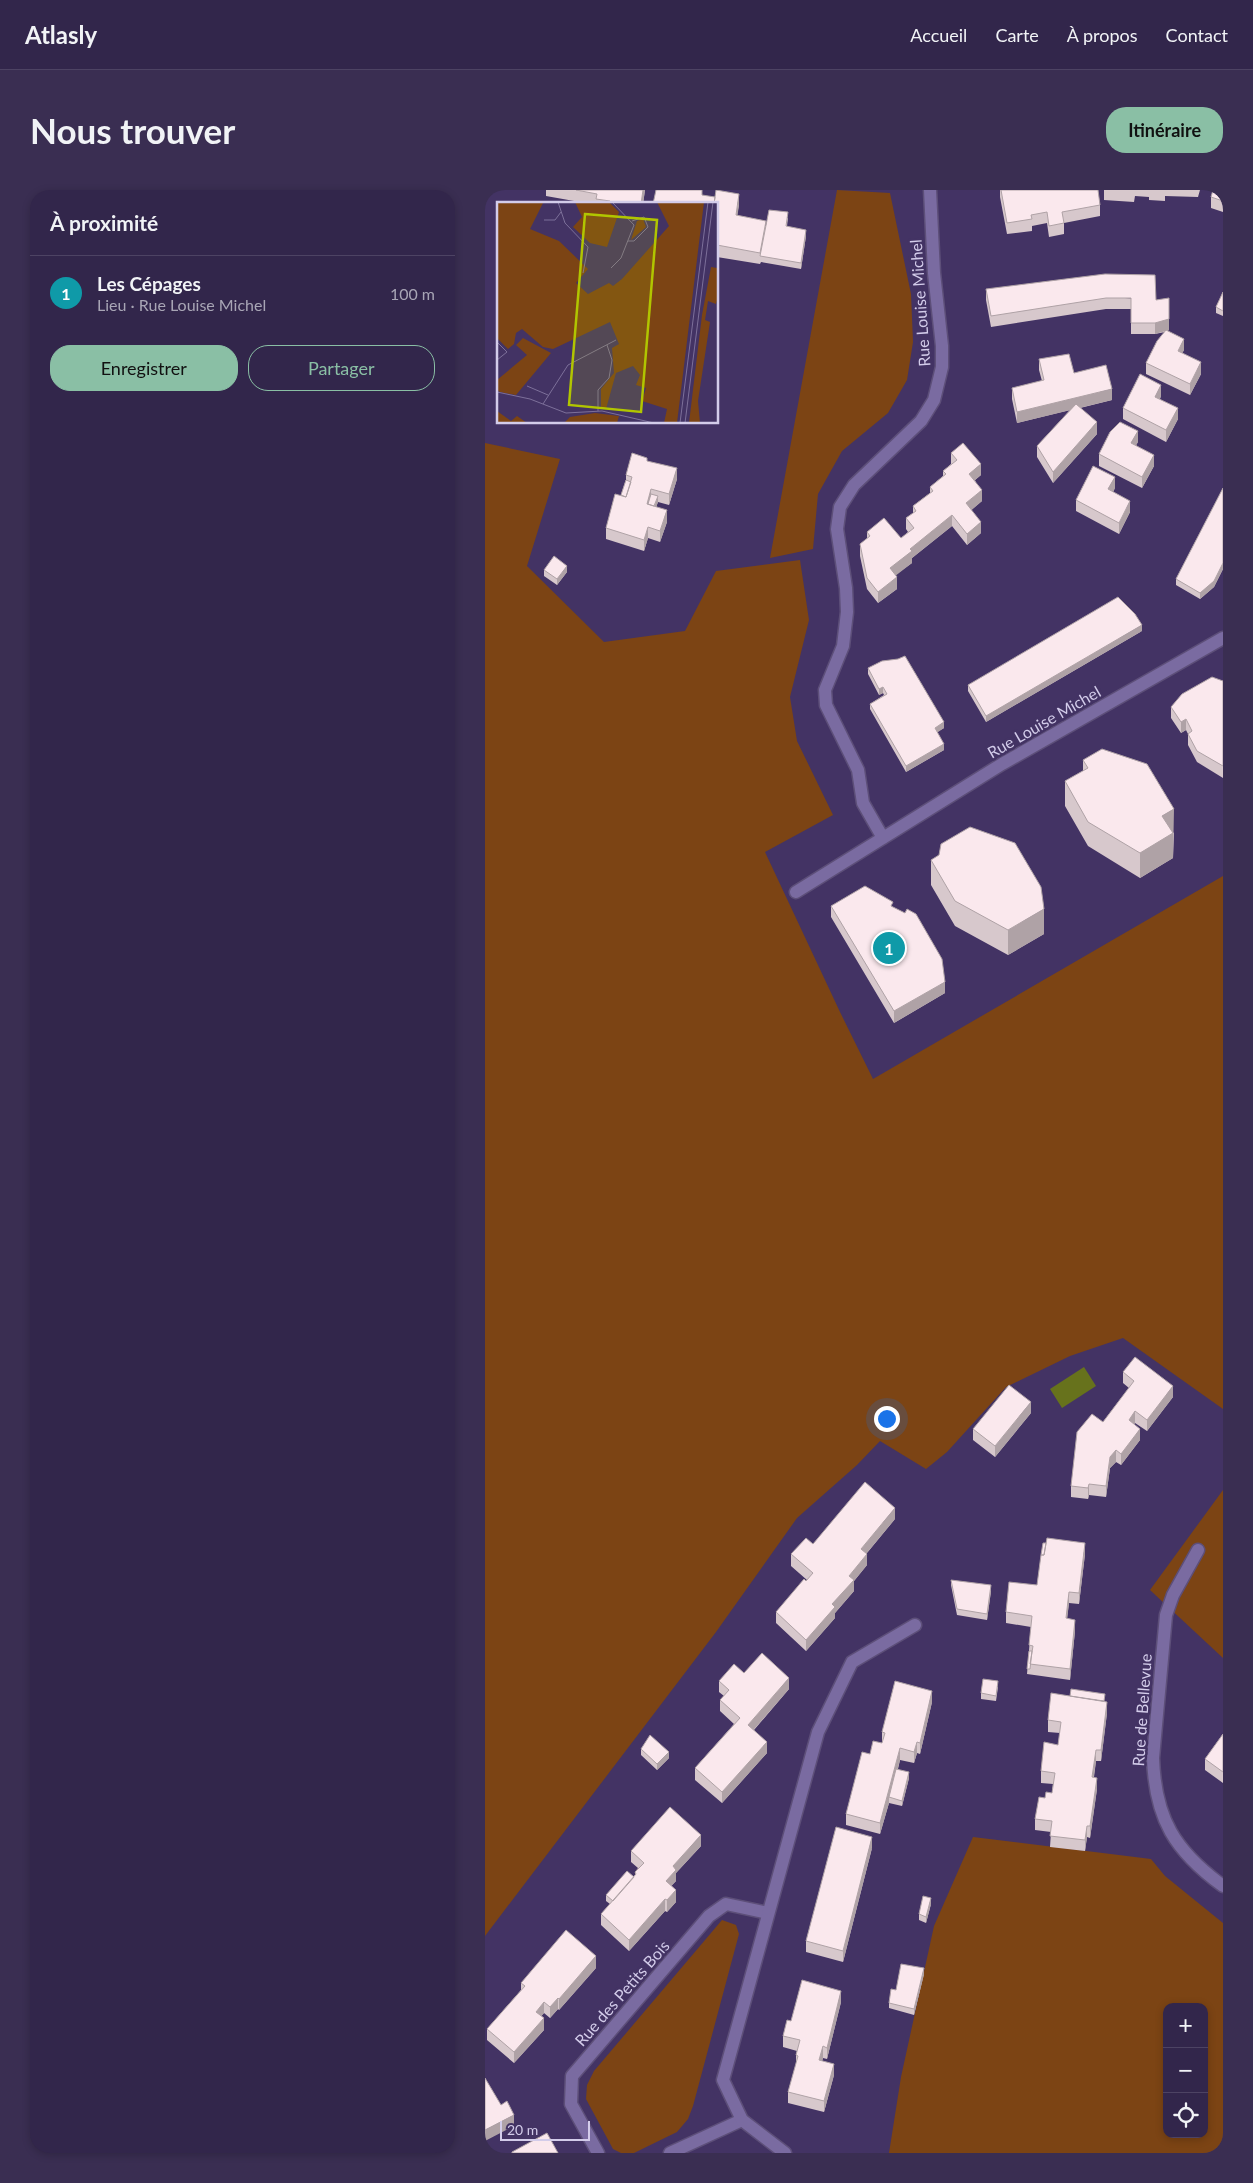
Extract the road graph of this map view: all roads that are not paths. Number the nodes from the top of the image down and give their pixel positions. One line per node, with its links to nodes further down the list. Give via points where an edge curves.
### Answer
1 (930, 190): 3 (street, Rue Louise Michel, via 943,367 934,400 921,421 854,485 840,507 837,529 847,612 843,646 825,690 826,705 858,770 863,803)
2 (1223, 638): 3 (street, Rue Louise Michel, via 1002,764)
3 (883, 838): 4 (street, Rue Louise Michel)
4 (796, 892)
5 (1198, 1550): 7 (street, Rue de Bellevue, via 1173,1595 1166,1615 1153,1758 1154,1781 1158,1802 1175,1839 1187,1857)
6 (915, 1625): 8 (street, via 852,1662 817,1732)
7 (1223, 1886)
8 (768, 1913): 9 (street, via 723,2080); 10 (street, Rue des Petits Bois, via 726,1904 709,1916 572,2076 571,2104)
9 (742, 2120): 11 (street); 12 (street)
10 (598, 2153)
11 (669, 2153)
12 (785, 2153)

